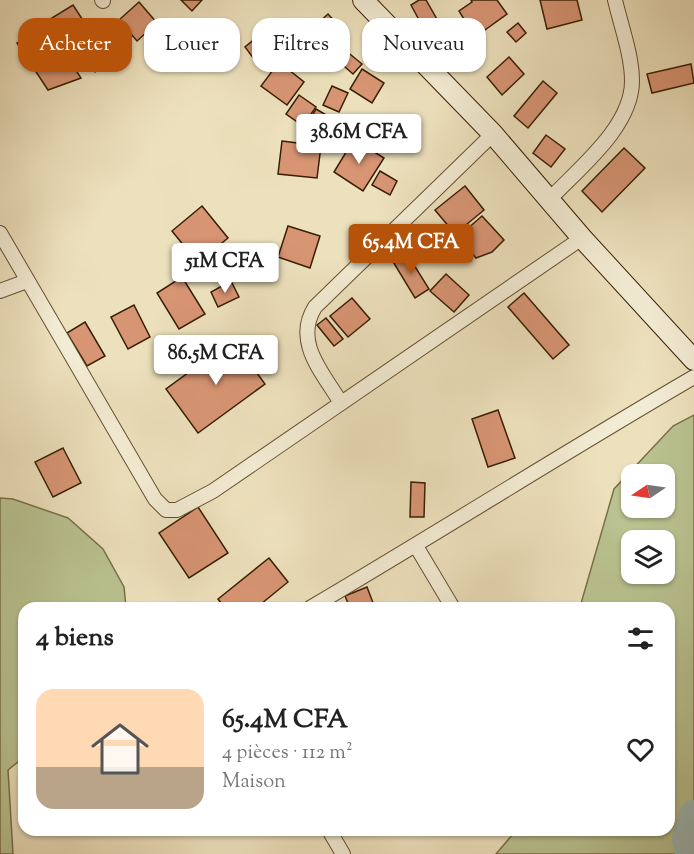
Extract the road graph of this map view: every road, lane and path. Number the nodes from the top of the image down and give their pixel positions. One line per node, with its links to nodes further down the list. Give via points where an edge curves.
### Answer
1 (363, 0): 3 (main road)
2 (615, 0): 4 (street, via 632,80 630,104 611,135)
3 (493, 134): 4 (main road); 11 (street, via 309,316 306,330 310,351)
4 (550, 199): 6 (main road)
5 (0, 233): 7 (street)
6 (582, 238): 9 (main road); 11 (street)
7 (27, 281): 8 (street); 11 (street, via 149,489 166,510 177,510 213,491)
8 (0, 291)
9 (694, 360)
10 (694, 376): 12 (street)
11 (341, 403)
12 (416, 546): 13 (street); 14 (street)
13 (320, 602)
14 (449, 602)
15 (332, 836): 16 (street)
16 (343, 854)

